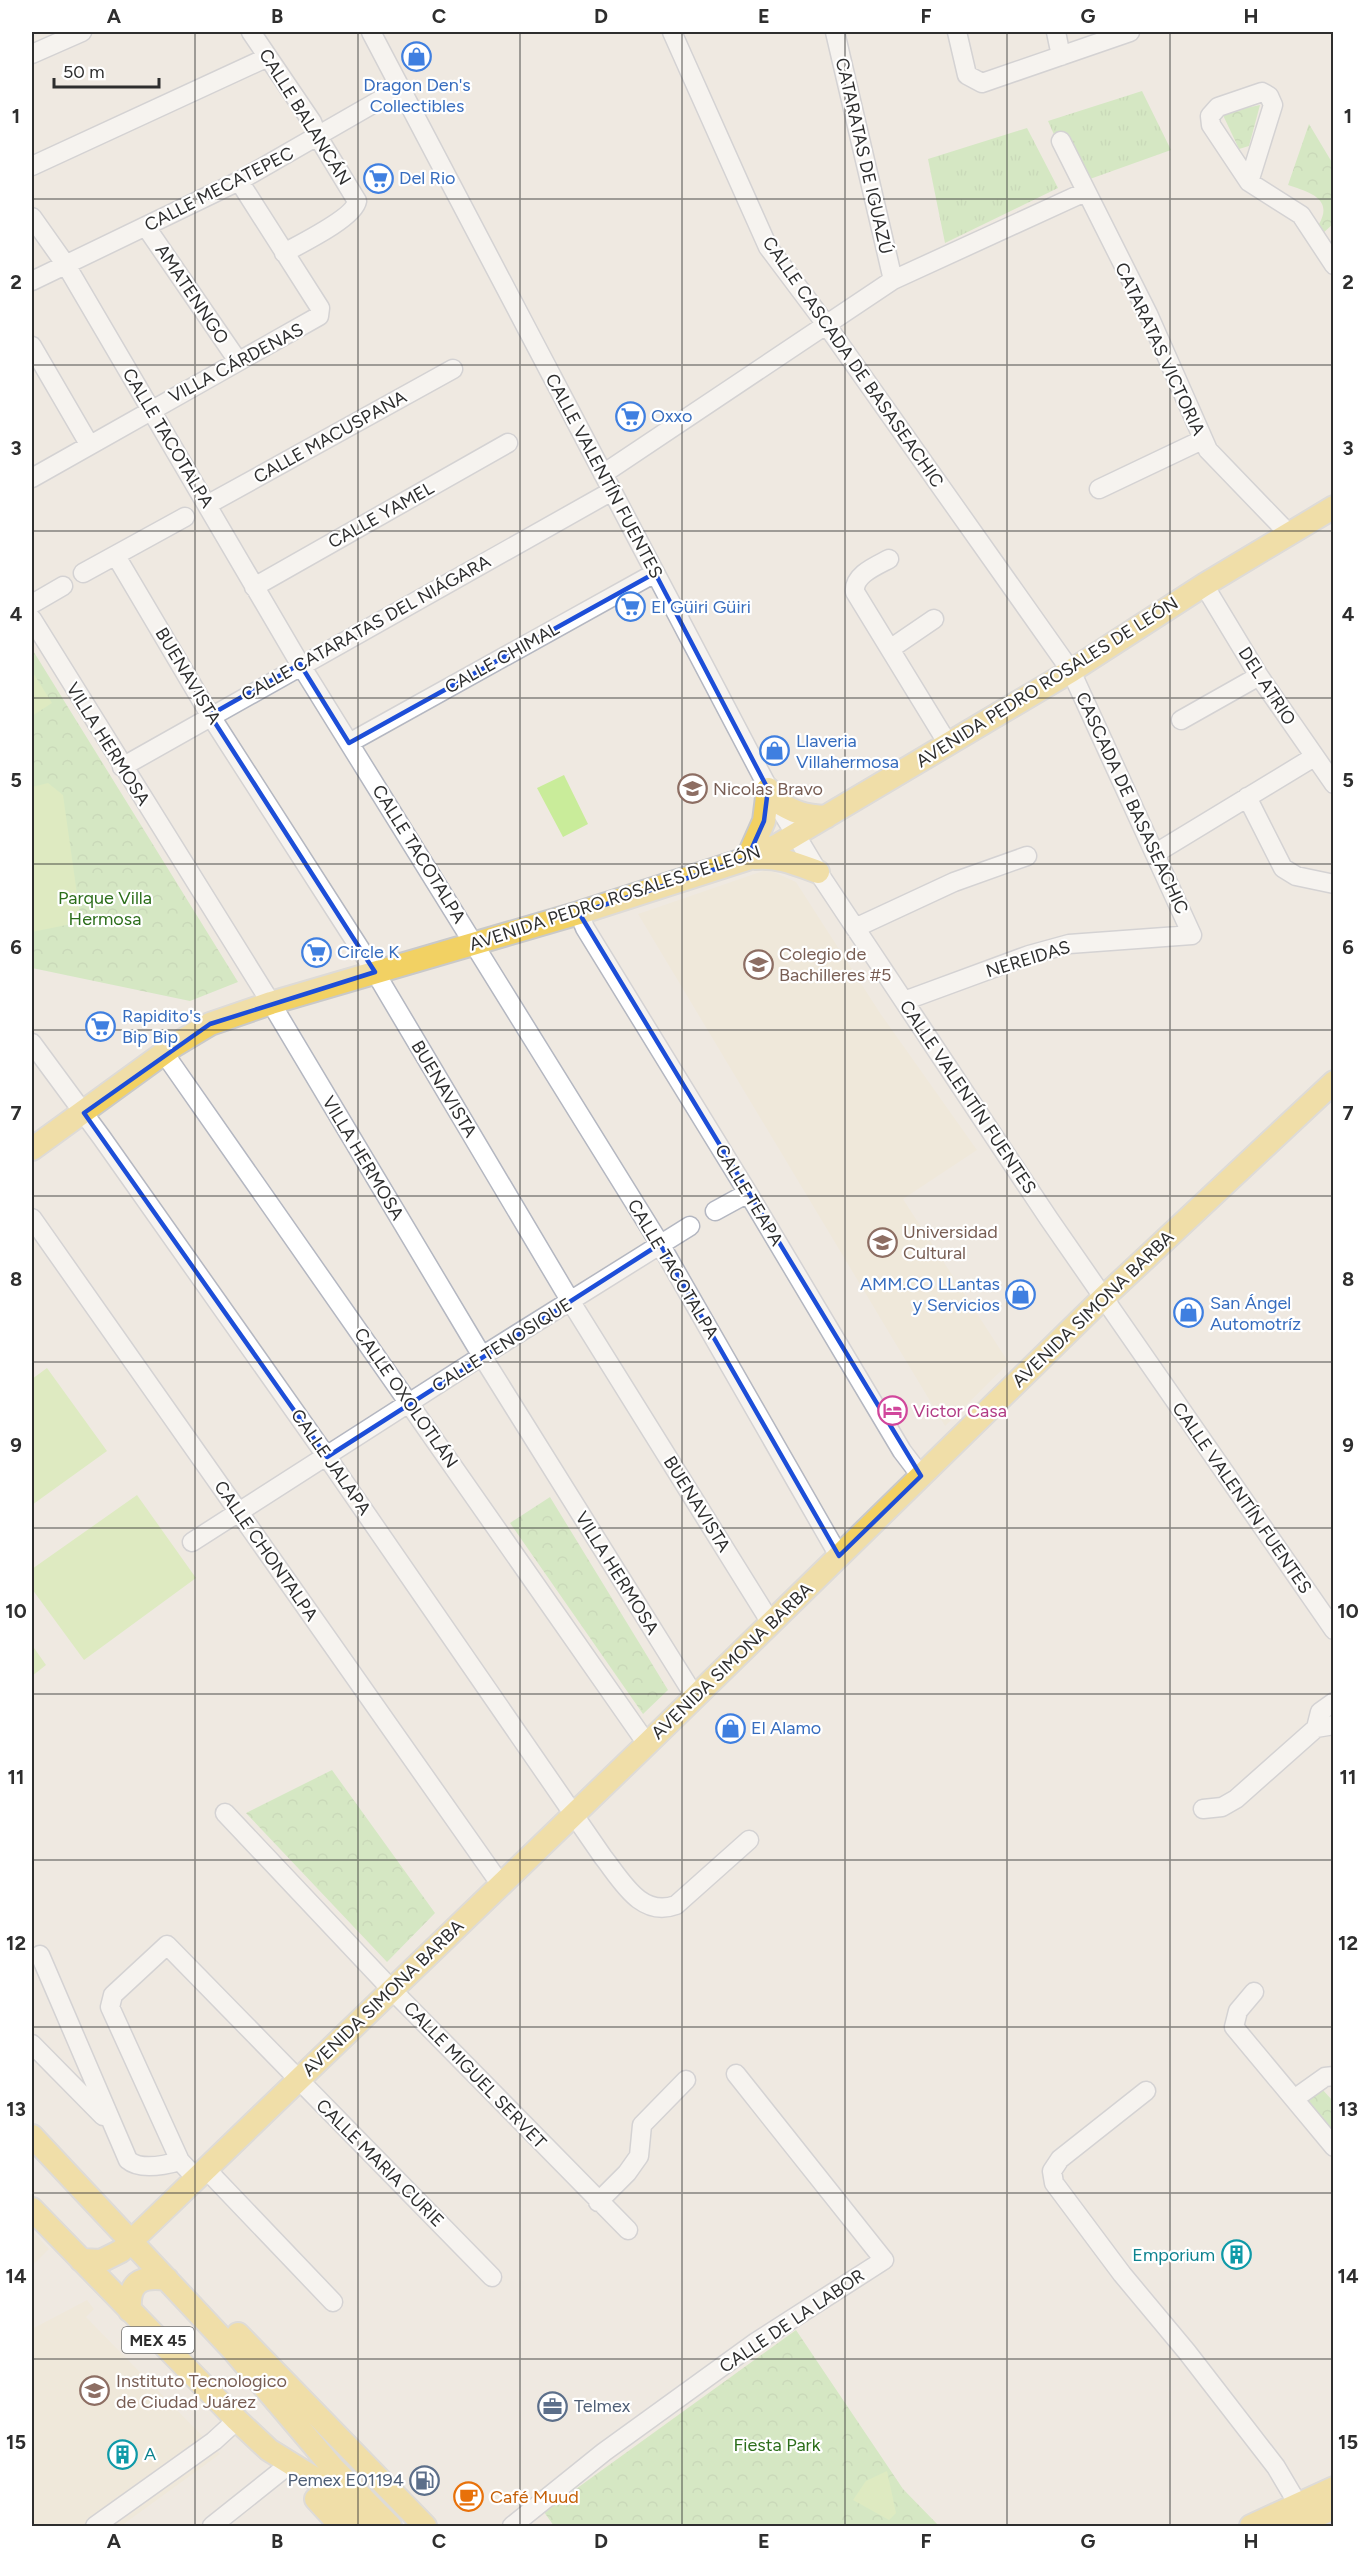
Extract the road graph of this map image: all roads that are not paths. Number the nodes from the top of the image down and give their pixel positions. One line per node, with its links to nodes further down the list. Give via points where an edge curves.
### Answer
1 (82, 32): 9 (street)
2 (251, 32): 11 (street, CALLE BALANCÁN)
3 (371, 32): 12 (street, CALLE VALENTÍN FUENTES)
4 (672, 32): 26 (street, CALLE CASCADA DE BASASEACHIC, via 768,248)
5 (835, 32): 24 (street, CATARATAS DE IGUAZÚ)
6 (957, 32): 10 (street, via 965,72 972,80 986,82)
7 (1056, 32): 10 (street)
8 (1130, 32): 10 (street)
9 (32, 54)
10 (1060, 56)
11 (268, 57): 13 (street, CALLE BALANCÁN); 15 (street)
12 (402, 91): 13 (street, CALLE MECATEPEC, via 392,93); 34 (street, CALLE VALENTÍN FUENTES)
13 (318, 137): 17 (street, CALLE MECATEPEC); 21 (street, CALLE BALANCÁN, via 357,204 342,219)
14 (1061, 141): 18 (street, CATARATAS VICTORIA)
15 (32, 166)
16 (1250, 180): 16 (street, via 1211,124 1210,116 1218,107 1262,92 1273,105); 23 (street, via 1292,195)
17 (239, 181): 20 (street, CALLE MECATEPEC); 21 (street)
18 (1084, 192): 24 (street); 31 (street, CATARATAS VICTORIA, via 1148,314)
19 (32, 217): 22 (street, CALLE TACOTALPA)
20 (146, 227): 22 (street, CALLE MECATEPEC); 28 (street, AMATENNGO)
21 (284, 254): 28 (street, VILLA CÁRDENAS, via 321,314)
22 (66, 265): 25 (street, CALLE MECATEPEC); 30 (street, CALLE TACOTALPA)
23 (1334, 265)
24 (893, 280): 26 (street)
25 (32, 281)
26 (825, 323): 34 (street); 54 (street, CALLE CASCADA DE BASASEACHIC)
27 (32, 346): 33 (street)
28 (238, 361): 30 (street, VILLA CÁRDENAS)
29 (453, 369): 38 (street, CALLE MACUSPANA)
30 (150, 409): 33 (street, VILLA CÁRDENAS); 38 (street, CALLE TACOTALPA)
31 (1202, 440): 36 (street); 41 (street, CATARATAS VICTORIA)
32 (508, 443): 48 (street, CALLE YAMEL)
33 (89, 444): 35 (street, VILLA CÁRDENAS)
34 (603, 474): 37 (street, CALLE VALENTÍN FUENTES)
35 (32, 478)
36 (1099, 489)
37 (612, 491): 45 (street, CALLE VALENTÍN FUENTES); 53 (street, CALLE CATARATAS DEL NIÁGARA)
38 (207, 505): 48 (street, CALLE TACOTALPA)
39 (1334, 507): 41 (main road, AVENIDA PEDRO ROSALES DE LEÓN)
40 (185, 517): 42 (street)
41 (1290, 535): 46 (main road, AVENIDA PEDRO ROSALES DE LEÓN)
42 (116, 556): 44 (street); 56 (street, BUENAVISTA)
43 (889, 559): 52 (street, via 860,578 854,588)
44 (83, 573)
45 (655, 573): 58 (street, CALLE CHIMAL); 63 (street, CALLE VALENTÍN FUENTES)
46 (1204, 585): 54 (main road, AVENIDA PEDRO ROSALES DE LEÓN); 55 (street, DEL ATRIO)
47 (63, 586): 49 (street)
48 (254, 587): 53 (street, CALLE TACOTALPA)
49 (32, 604)
50 (32, 619): 61 (street, VILLA HERMOSA)
51 (934, 619): 52 (street)
52 (890, 649): 59 (street)
53 (300, 664): 56 (street, CALLE CATARATAS DEL NIÁGARA); 58 (street, CALLE TACOTALPA)
54 (1071, 671): 59 (main road, AVENIDA PEDRO ROSALES DE LEÓN); 67 (street, CASCADA DE BASASEACHIC)
55 (1259, 676): 57 (street); 60 (street, DEL ATRIO)
56 (210, 714): 61 (street, CALLE CATARATAS DEL NIÁGARA); 76 (street, BUENAVISTA)
57 (1181, 720)
58 (349, 743): 75 (street, CALLE TACOTALPA)
59 (948, 744): 65 (main road, AVENIDA PEDRO ROSALES DE LEÓN)
60 (1314, 757): 62 (street, DEL ATRIO); 64 (street)
61 (122, 767): 78 (street, VILLA HERMOSA)
62 (1334, 784)
63 (771, 794): 65 (main road, via 791,812); 66 (street, CALLE VALENTÍN FUENTES); 69 (main road)
64 (1247, 797): 67 (street); 71 (street, via 1283,868 1296,876)
65 (826, 817): 66 (main road, AVENIDA PEDRO ROSALES DE LEÓN)
66 (796, 835): 69 (main road, AVENIDA PEDRO ROSALES DE LEÓN); 70 (street, CALLE VALENTÍN FUENTES)
67 (1156, 853): 74 (street, CASCADA DE BASASEACHIC)
68 (1027, 856): 73 (street, via 954,882)
69 (747, 859): 70 (main road, via 770,857); 72 (main road, AVENIDA PEDRO ROSALES DE LEÓN)
70 (818, 872): 73 (street, CALLE VALENTÍN FUENTES)
71 (1334, 884)
72 (579, 913): 75 (main road, AVENIDA PEDRO ROSALES DE LEÓN); 84 (street, CALLE TEAPA)
73 (855, 928): 77 (street, CALLE VALENTÍN FUENTES)
74 (1192, 935): 77 (street, NEREIDAS, via 1069,944)
75 (474, 943): 76 (main road, AVENIDA PEDRO ROSALES DE LEÓN); 88 (street, CALLE TACOTALPA)
76 (375, 972): 78 (main road, AVENIDA PEDRO ROSALES DE LEÓN); 90 (street, BUENAVISTA)
77 (904, 1001): 89 (street, CALLE VALENTÍN FUENTES)
78 (271, 1003): 80 (main road, AVENIDA PEDRO ROSALES DE LEÓN, via 210,1024); 91 (street, VILLA HERMOSA)
79 (32, 1043): 82 (street, CALLE JALAPA)
80 (164, 1053): 82 (main road, AVENIDA PEDRO ROSALES DE LEÓN); 92 (street, CALLE OXOLOTLÁN)
81 (1334, 1082): 89 (main road, AVENIDA SIMONA BARBA)
82 (84, 1113): 83 (main road, AVENIDA PEDRO ROSALES DE LEÓN); 93 (street, CALLE JALAPA)
83 (32, 1149)
84 (748, 1193): 85 (street); 94 (street, CALLE TEAPA, via 902,1451)
85 (715, 1211)
86 (32, 1218): 95 (street, CALLE CHONTALPA)
87 (690, 1226): 88 (street, CALLE TENOSIQUE)
88 (660, 1244): 90 (street, CALLE TENOSIQUE); 97 (street, CALLE TACOTALPA)
89 (1103, 1298): 94 (main road, AVENIDA SIMONA BARBA); 99 (street, CALLE VALENTÍN FUENTES)
90 (571, 1302): 91 (street, CALLE TENOSIQUE); 98 (street, BUENAVISTA)
91 (482, 1356): 92 (street, CALLE TENOSIQUE); 100 (street, VILLA HERMOSA)
92 (410, 1403): 93 (street, CALLE TENOSIQUE); 103 (street, CALLE OXOLOTLÁN)
93 (327, 1457): 95 (street, CALLE TENOSIQUE); 106 (street, CALLE JALAPA)
94 (921, 1476): 97 (main road, AVENIDA SIMONA BARBA)
95 (238, 1511): 96 (street, CALLE TENOSIQUE); 108 (street, CALLE CHONTALPA)
96 (192, 1542)
97 (839, 1556): 98 (main road, AVENIDA SIMONA BARBA)
98 (771, 1623): 100 (main road, AVENIDA SIMONA BARBA)
99 (1334, 1630)
100 (695, 1697): 103 (main road, AVENIDA SIMONA BARBA)
101 (1334, 1702): 102 (street, via 1320,1712)
102 (1325, 1727): 104 (street, via 1236,1799 1222,1807)
103 (647, 1744): 106 (main road, AVENIDA SIMONA BARBA)
104 (1203, 1809)
105 (225, 1813): 110 (street, CALLE MIGUEL SERVET)
106 (574, 1814): 107 (street, CALLE JALAPA, via 628,1889 640,1902 657,1909 684,1900); 108 (main road, AVENIDA SIMONA BARBA)
107 (749, 1840)
108 (501, 1885): 110 (main road, AVENIDA SIMONA BARBA)
109 (40, 1955): 119 (street)
110 (392, 1990): 115 (main road, AVENIDA SIMONA BARBA); 124 (street, CALLE MIGUEL SERVET)
111 (1254, 1992): 118 (street, via 1238,2011 1234,2027)
112 (32, 2044): 119 (street)
113 (736, 2074): 144 (street, CALLE DE LA LABOR, via 884,2260 747,2349 604,2452)
114 (1334, 2076): 118 (street, via 1325,2077)
115 (298, 2080): 122 (street, CALLE MARIA CURIE, via 167,1945 113,1995 110,2007); 123 (main road, AVENIDA SIMONA BARBA); 129 (street, CALLE MARIA CURIE)
116 (686, 2080): 124 (street, via 642,2125 639,2157)
117 (1146, 2091): 137 (street, via 1060,2159 1052,2171 1054,2183 1276,2467)
118 (1294, 2099): 121 (street)
119 (111, 2123): 122 (street, via 123,2152 133,2164 163,2166)
120 (32, 2136): 127 (main road, MEX 45)
121 (1334, 2147)
122 (180, 2161): 123 (street)
123 (200, 2173): 127 (main road, AVENIDA SIMONA BARBA); 131 (street)
124 (598, 2202): 126 (street, CALLE MIGUEL SERVET)
125 (32, 2209): 128 (main road, MEX 45)
126 (628, 2230)
127 (132, 2240): 128 (main road, AVENIDA SIMONA BARBA, via 105,2260); 130 (main road, MEX 45); 143 (main road, via 171,2267)
128 (81, 2260): 132 (main road, MEX 45)
129 (492, 2277)
130 (167, 2278): 132 (main road, via 147,2278 135,2285 129,2299); 135 (main road, MEX 45, via 233,2350)
131 (333, 2302)
132 (130, 2312): 133 (main road, MEX 45)
133 (237, 2420): 134 (main road, MEX 45, via 269,2450); 138 (street, via 214,2441)
134 (291, 2463): 135 (main road, MEX 45); 139 (street); 140 (main road, via 304,2486)
135 (326, 2474): 141 (main road, MEX 45); 142 (main road, MEX 45)
136 (1333, 2495): 137 (main road)
137 (1300, 2517): 145 (main road)
138 (95, 2526)
139 (212, 2526)
140 (341, 2526)
141 (364, 2526)
142 (390, 2526)
143 (425, 2526)
144 (512, 2526)
145 (1251, 2526)

